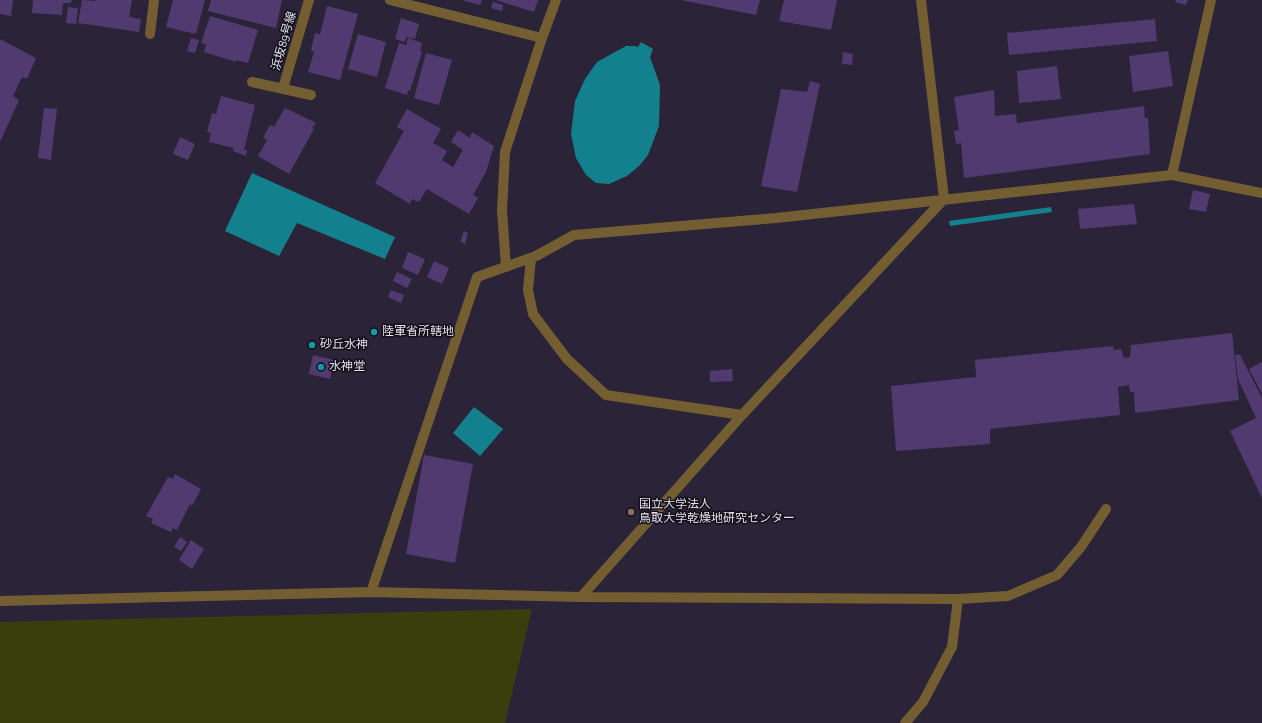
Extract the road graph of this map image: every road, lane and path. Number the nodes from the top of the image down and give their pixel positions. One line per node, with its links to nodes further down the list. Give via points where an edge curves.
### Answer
1 (154, 0): 8 (street)
2 (309, 0): 11 (street, 浜坂89号線)
3 (390, 0): 7 (street)
4 (556, 0): 9 (street)
5 (921, 0): 15 (street)
6 (1212, 0): 13 (street)
7 (406, 2): 9 (street)
8 (150, 34)
9 (542, 38): 17 (street, via 505,152 502,210)
10 (252, 82): 11 (street)
11 (283, 88): 12 (street)
12 (311, 95)
13 (1172, 175): 14 (street); 15 (street)
14 (1262, 193)
15 (944, 199): 16 (street, via 776,218 574,235); 18 (street)
16 (531, 258): 17 (street); 18 (street, via 528,290 533,314 567,359 606,395)
17 (506, 267): 20 (street, via 477,277)
18 (742, 415): 21 (street)
19 (1106, 509): 22 (street, via 1081,547 1057,575 1008,596)
20 (371, 592): 21 (street); 23 (street)
21 (581, 596): 22 (street)
22 (958, 599): 24 (street, via 952,647 923,702)
23 (0, 602)
24 (905, 723)

